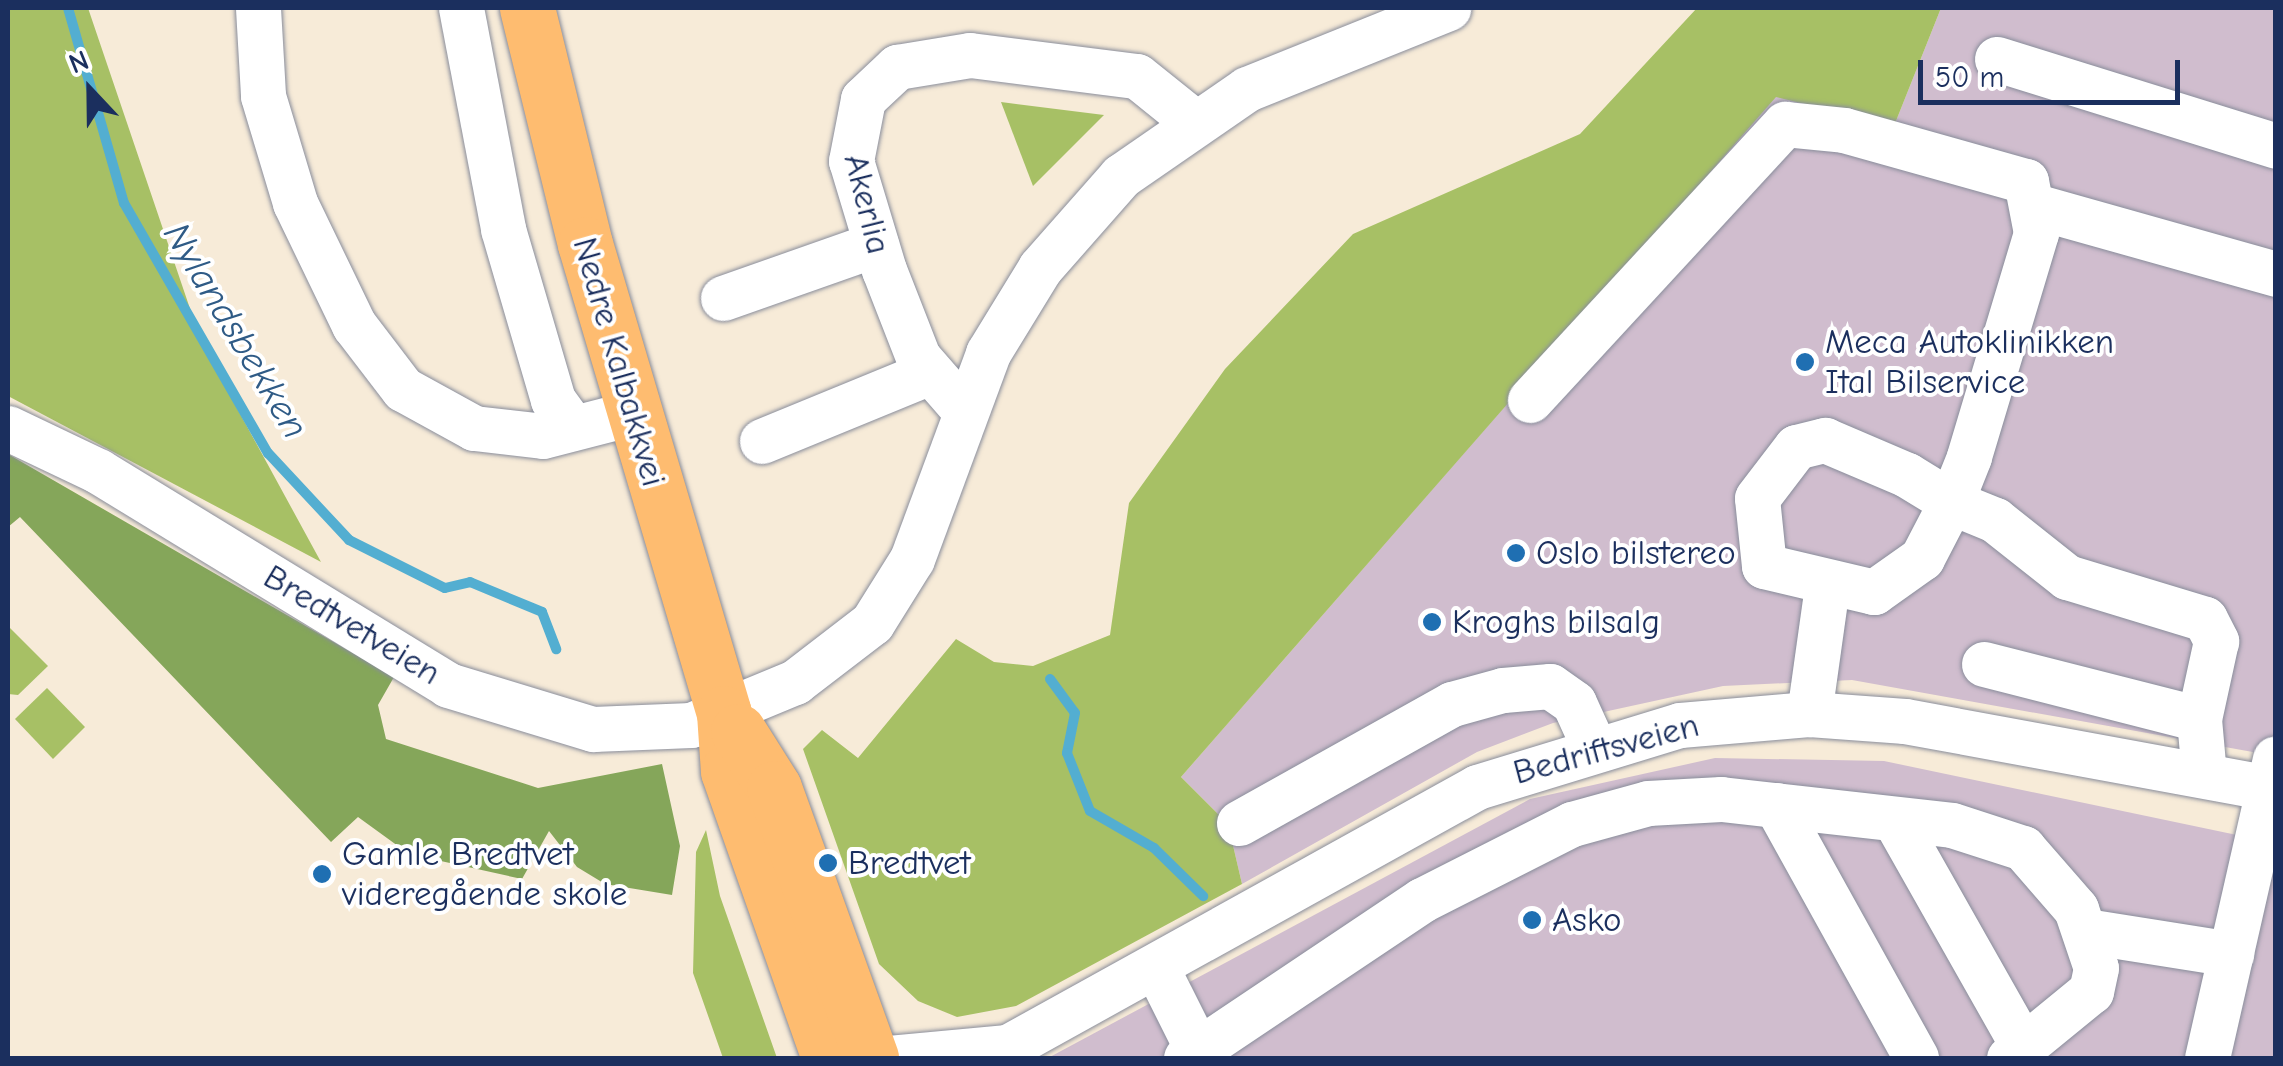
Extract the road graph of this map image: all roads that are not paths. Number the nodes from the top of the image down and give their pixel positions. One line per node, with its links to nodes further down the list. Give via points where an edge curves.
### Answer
1 (258, 8): 17 (street, via 263,96 295,204 383,366 430,410 474,428 542,436)
2 (461, 8): 17 (street, via 502,229 553,400)
3 (528, 8): 15 (main road, Nedre Kalbakkvei)
4 (1448, 8): 6 (street)
5 (1998, 59): 7 (street)
6 (1193, 121): 9 (street, Akerlia, via 1155,85 1097,66 970,56 897,68 863,99 850,134); 14 (street, via 1121,176 1059,242 1012,309)
7 (2276, 146)
8 (2038, 207): 10 (street); 13 (street, via 2026,182 2005,170 1796,120 1768,136); 19 (street)
9 (876, 244): 11 (street); 12 (street, Akerlia)
10 (2276, 274)
11 (723, 298)
12 (928, 373): 14 (street, Akerlia); 18 (street)
13 (1530, 400)
14 (964, 410): 22 (street, via 912,560 872,623 824,665)
15 (632, 412): 17 (street); 22 (main road, Nedre Kalbakkvei)
16 (8, 428): 22 (street, Bredtvetveien, via 98,471 448,685 594,729 667,729)
17 (573, 428)
18 (762, 442)
19 (1951, 502): 20 (street, via 1922,558 1888,589); 20 (street, via 1825,440 1796,448 1756,498 1764,566); 24 (street, via 1995,520 2068,578 2205,619 2216,641)
20 (1827, 586): 23 (street)
21 (1984, 664): 24 (street)
22 (724, 713): 37 (main road, Nedre Kalbakkvei, via 728,771); 38 (main road, Nedre Kalbakkvei, via 774,788)
23 (1810, 714): 25 (street, Bedriftsveien, via 1680,725); 26 (street, Bedriftsveien, via 1966,730)
24 (2199, 719): 26 (street)
25 (1594, 747): 30 (street, via 1574,703 1550,686 1516,687 1452,704); 33 (street, Bedriftsveien, via 1477,788)
26 (2204, 775): 27 (street, Bedriftsveien)
27 (2273, 778): 32 (street, Bedriftsveien)
28 (1776, 805): 29 (street); 35 (street, via 1648,802 1572,824 1422,900); 40 (street)
29 (1896, 822): 31 (street, via 1952,826 2023,848); 36 (street)
30 (1239, 823)
31 (2086, 931): 32 (street); 36 (street, via 2091,991)
32 (2231, 954): 41 (street, Bedriftsveien)
33 (1156, 967): 34 (street, Bedriftsveien); 35 (street)
34 (997, 1053): 39 (street, Bedriftsveien)
35 (1191, 1053)
36 (2016, 1053)
37 (829, 1058)
38 (870, 1058)
39 (888, 1058)
40 (1916, 1058)
41 (2207, 1058)

